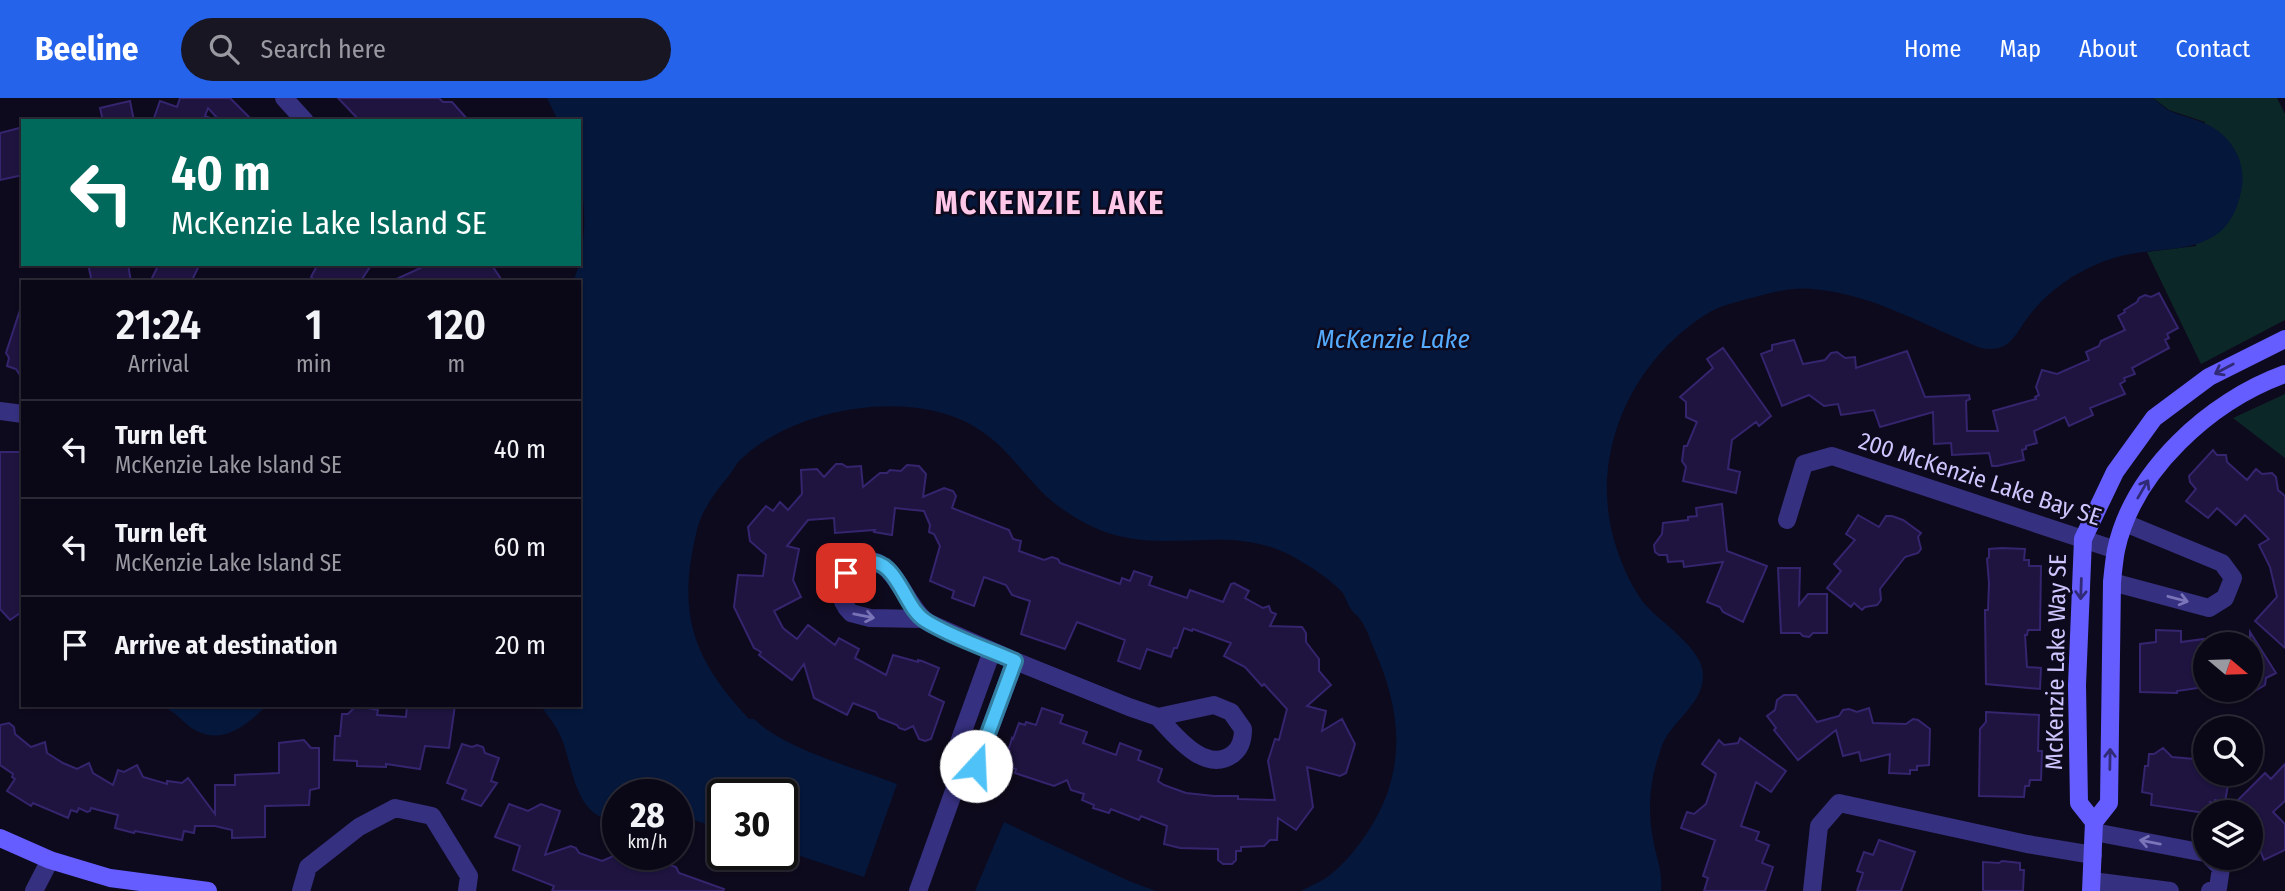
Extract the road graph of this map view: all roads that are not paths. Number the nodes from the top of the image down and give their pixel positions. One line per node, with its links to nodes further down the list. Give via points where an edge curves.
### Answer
1 (284, 98): 2 (street)
2 (303, 119)
3 (2285, 339): 9 (street, McKenzie Lake Way SE, one-way to 9, via 2209,377 2154,418 2115,472)
4 (2285, 374): 8 (street, McKenzie Lake Way SE, one-way to 4, via 2146,483 2180,440 2226,403)
5 (0, 411): 6 (street)
6 (21, 414)
7 (1787, 520): 9 (street, 200 McKenzie Lake Bay SE, via 1804,464 1832,456)
8 (2125, 523): 10 (street, McKenzie Lake Way SE); 11 (street, one-way to 8, via 2209,608 2225,598 2233,578 2222,564)
9 (2083, 539): 10 (street, 200 McKenzie Lake Bay SE); 17 (street, McKenzie Lake Way SE, one-way to 17, via 2077,685 2079,803)
10 (2116, 550): 11 (street, McKenzie Lake Way SE)
11 (2112, 582): 17 (street, McKenzie Lake Way SE, one-way to 11, via 2109,803)
12 (922, 619): 12 (street, one-way to 12, via 883,566 864,562 846,573 841,596 851,613); 13 (street)
13 (992, 651): 14 (street); 16 (street, via 952,761)
14 (1015, 661): 15 (street); 16 (street, via 976,766)
15 (1158, 716)
16 (955, 788): 28 (street)
17 (2094, 827): 19 (street, one-way to 17); 20 (street, McKenzie Lake Way SE)
18 (0, 838): 21 (street)
19 (2193, 850)
20 (2093, 855): 23 (street, McKenzie Lake Way SE); 29 (street, via 1839,803 1819,826)
21 (50, 860): 24 (street); 25 (street, via 132,883)
22 (2221, 870): 31 (street, via 2218,888)
23 (2092, 886): 30 (street)
24 (34, 891)
25 (208, 891)
26 (301, 891): 27 (street, via 308,867 359,827 395,808 432,816 469,876)
27 (467, 891)
28 (918, 891)
29 (1812, 891)
30 (2170, 891)
31 (2210, 891)

